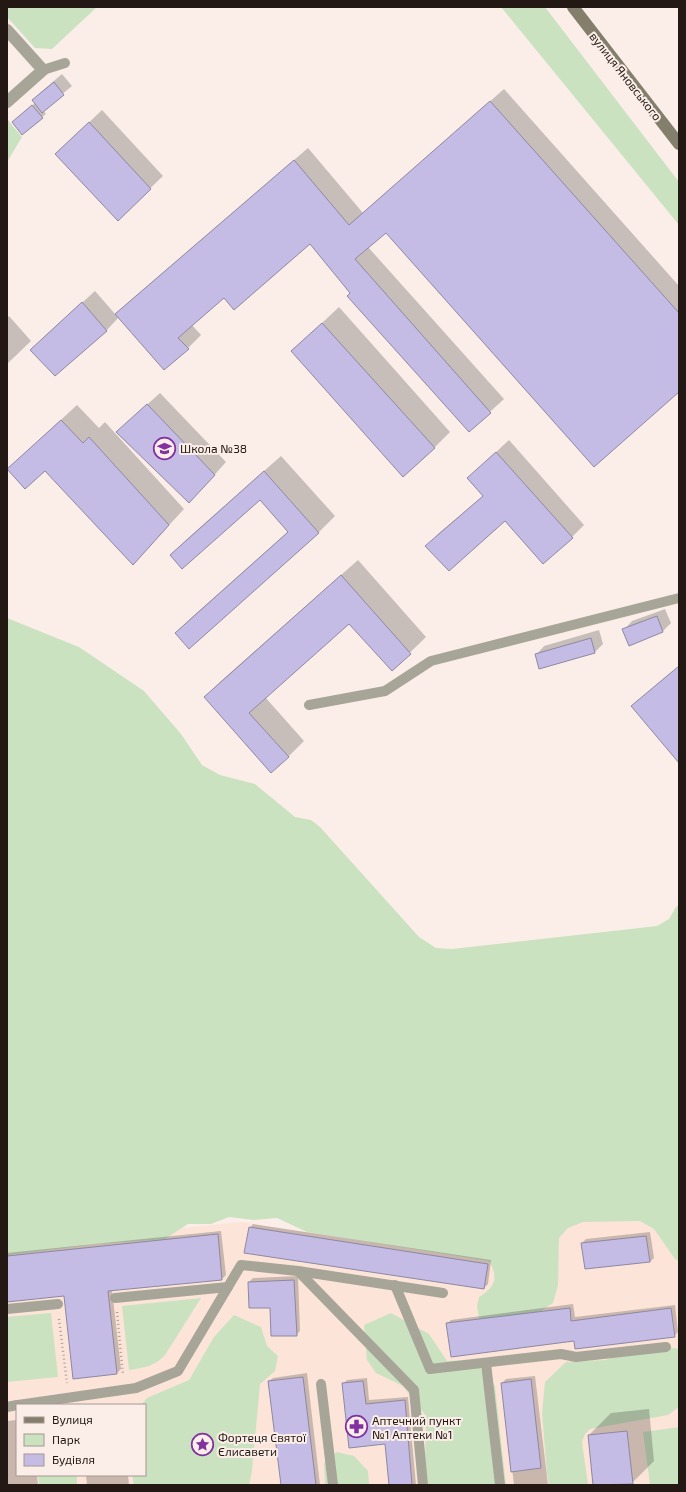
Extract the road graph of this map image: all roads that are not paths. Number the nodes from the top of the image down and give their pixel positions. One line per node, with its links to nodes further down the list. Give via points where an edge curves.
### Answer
1 (573, 7): 6 (main road, вулиця Яновського)
2 (7, 30): 4 (street)
3 (65, 62): 4 (lane)
4 (43, 70): 5 (street)
5 (7, 102)
6 (679, 144)
7 (679, 598): 8 (lane, via 432,661 385,690)
8 (309, 705)
9 (298, 1270): 10 (lane); 11 (lane, via 240,1265); 21 (lane, via 414,1390)
10 (395, 1285): 12 (lane); 17 (lane, via 430,1369)
11 (228, 1287): 13 (lane); 19 (lane, via 178,1371 136,1388)
12 (443, 1293)
13 (115, 1298)
14 (58, 1304): 15 (lane)
15 (7, 1309)
16 (666, 1347): 17 (lane, via 576,1357 561,1354)
17 (486, 1363): 22 (lane)
18 (321, 1384): 20 (lane)
19 (25, 1404)
20 (333, 1485)
21 (423, 1485)
22 (500, 1485)

